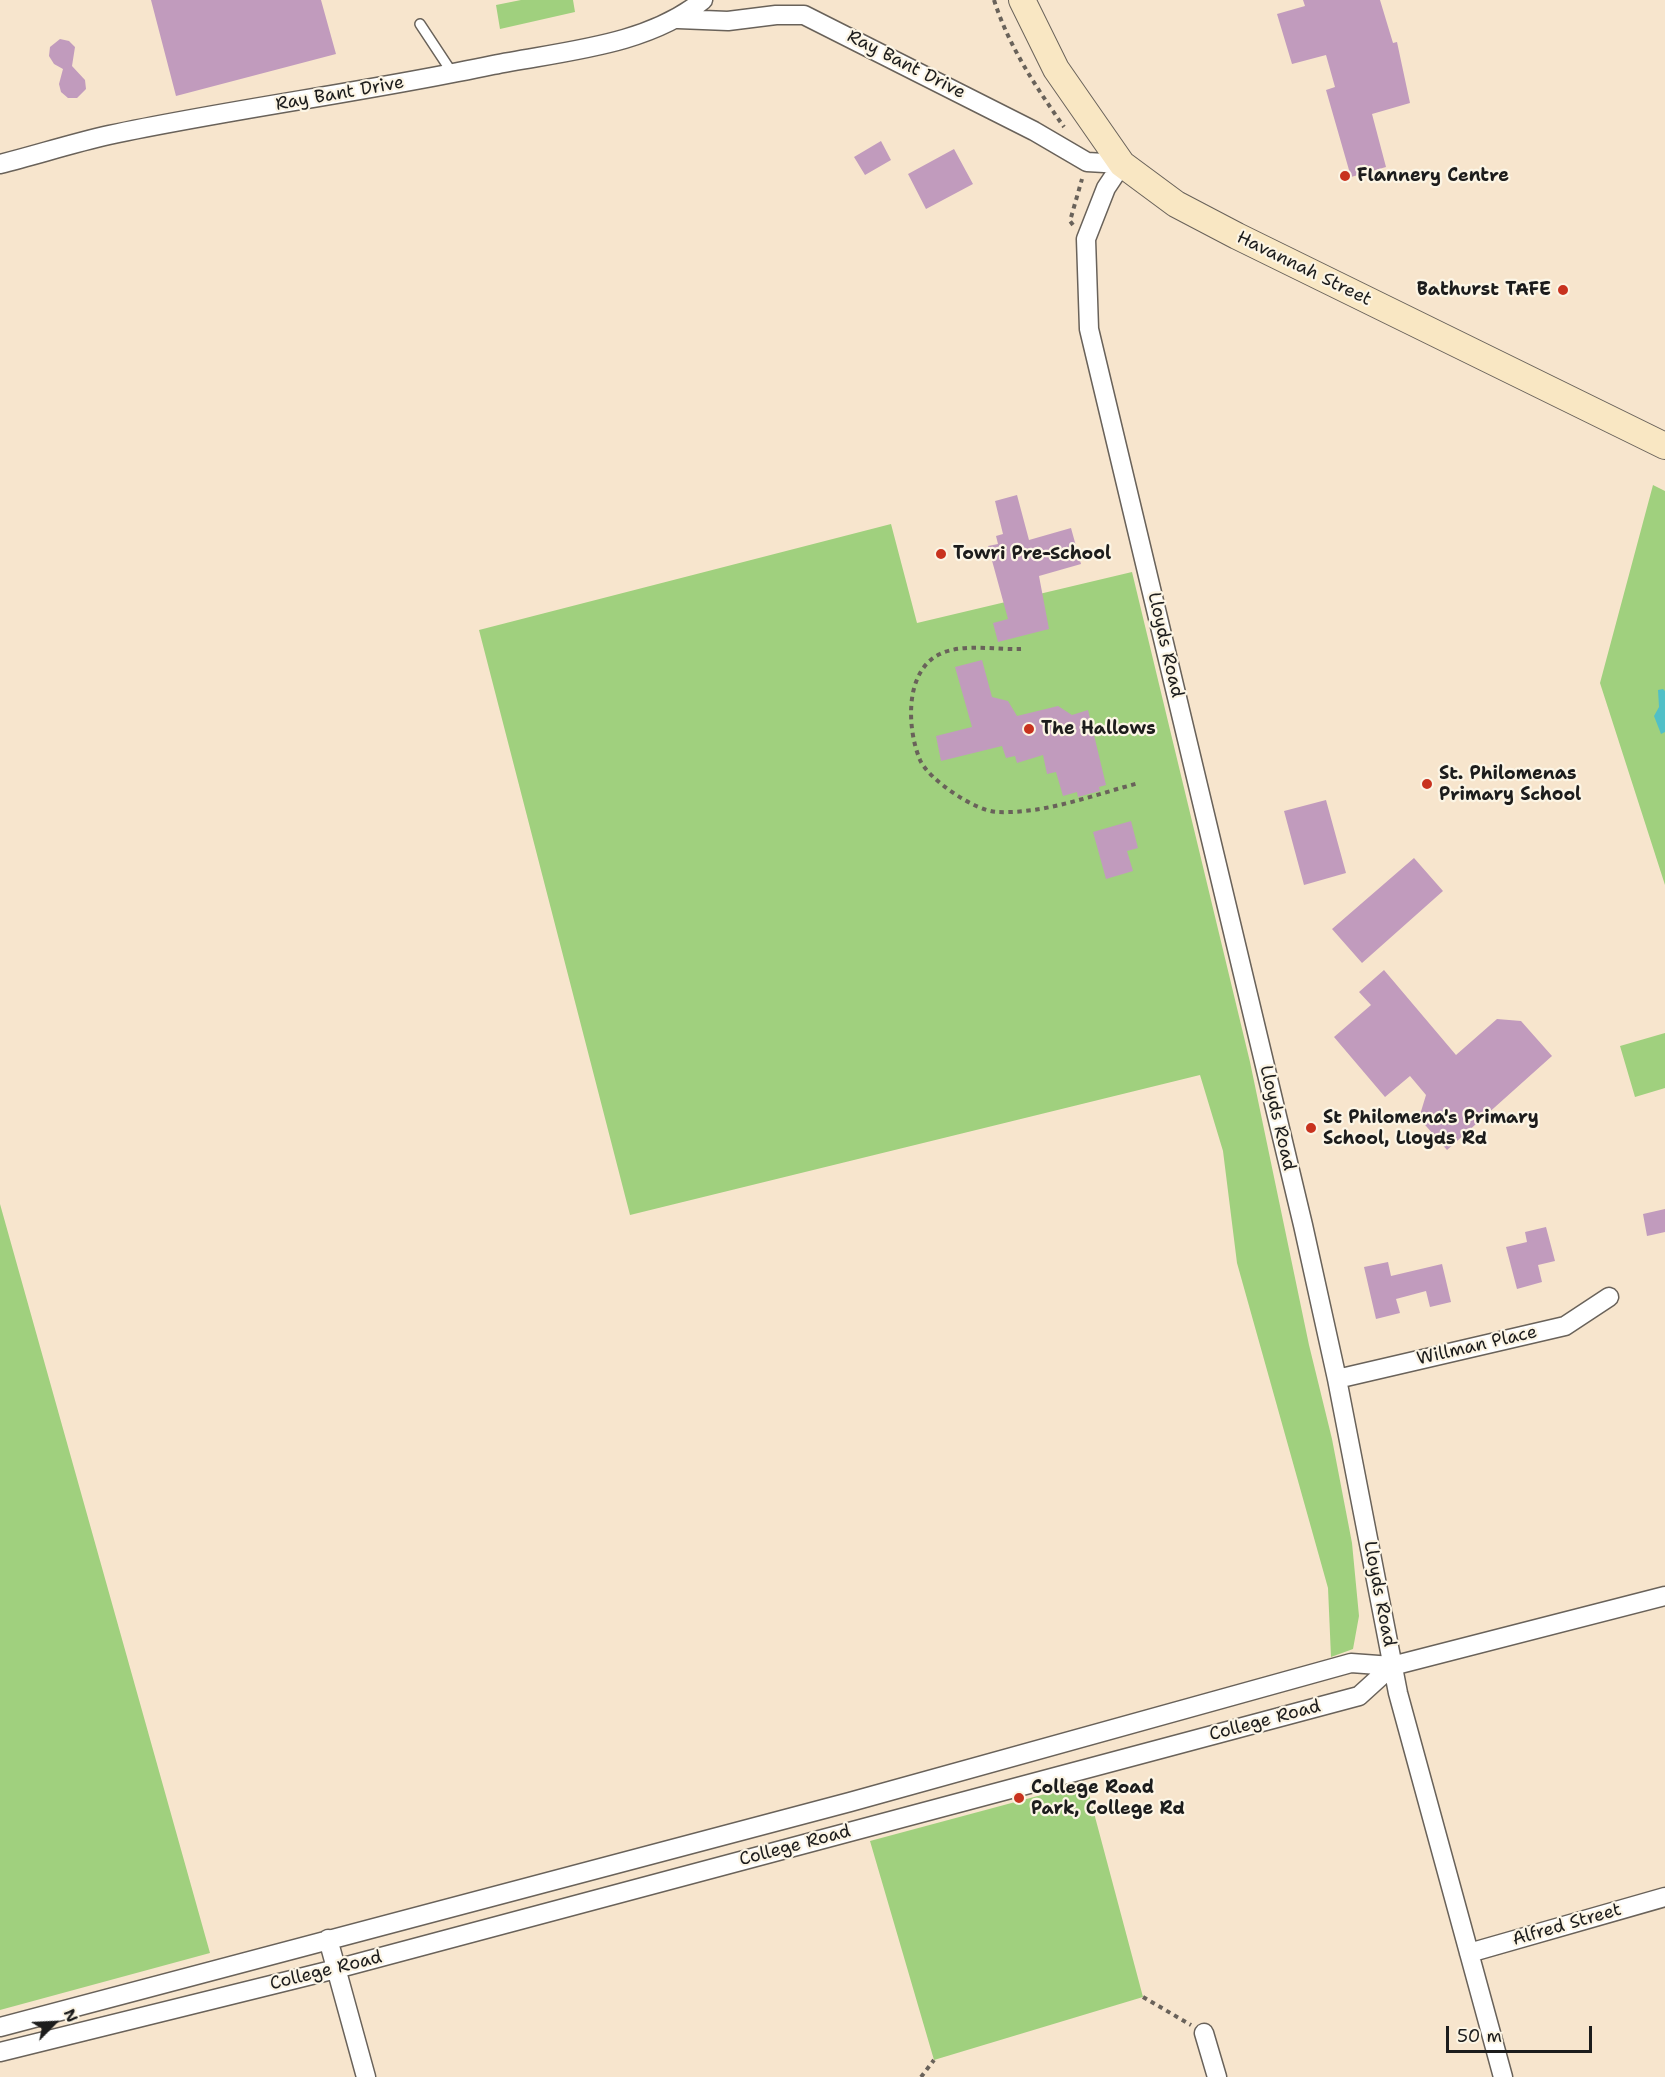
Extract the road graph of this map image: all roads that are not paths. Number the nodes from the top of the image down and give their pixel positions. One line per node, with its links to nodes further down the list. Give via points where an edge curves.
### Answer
1 (703, 0): 3 (street, Ray Bant Drive)
2 (1022, 0): 7 (street, Havannah Street, via 1056,69)
3 (678, 19): 5 (street, Ray Bant Drive, via 623,39); 7 (street, Ray Bant Drive, via 728,21 804,15 1087,162)
4 (420, 24): 5 (lane)
5 (453, 74): 6 (street, Ray Bant Drive, via 108,135)
6 (0, 164)
7 (1122, 164): 8 (street, Havannah Street, via 1176,204 1237,236); 10 (street, Lloyds Road, via 1106,188 1086,239 1089,329)
8 (1665, 446)
9 (1609, 1297): 10 (street, Willman Place, via 1565,1326)
10 (1337, 1379): 12 (street, Lloyds Road)
11 (1665, 1596): 12 (street, College Road)
12 (1392, 1666): 14 (street, College Road, via 1351,1663 850,1802); 15 (street, Lloyds Road); 16 (street, College Road, via 1359,1696)
13 (1665, 1897): 15 (street, Alfred Street)
14 (328, 1939): 16 (street); 17 (street, College Road)
15 (1469, 1953): 24 (street, Lloyds Road)
16 (336, 1970): 18 (street, College Road); 22 (street)
17 (181, 1978): 18 (street); 19 (street, College Road)
18 (188, 2004): 21 (street, College Road)
19 (0, 2027)
20 (1204, 2033): 23 (street)
21 (0, 2052)
22 (366, 2077)
23 (1217, 2077)
24 (1503, 2077)

